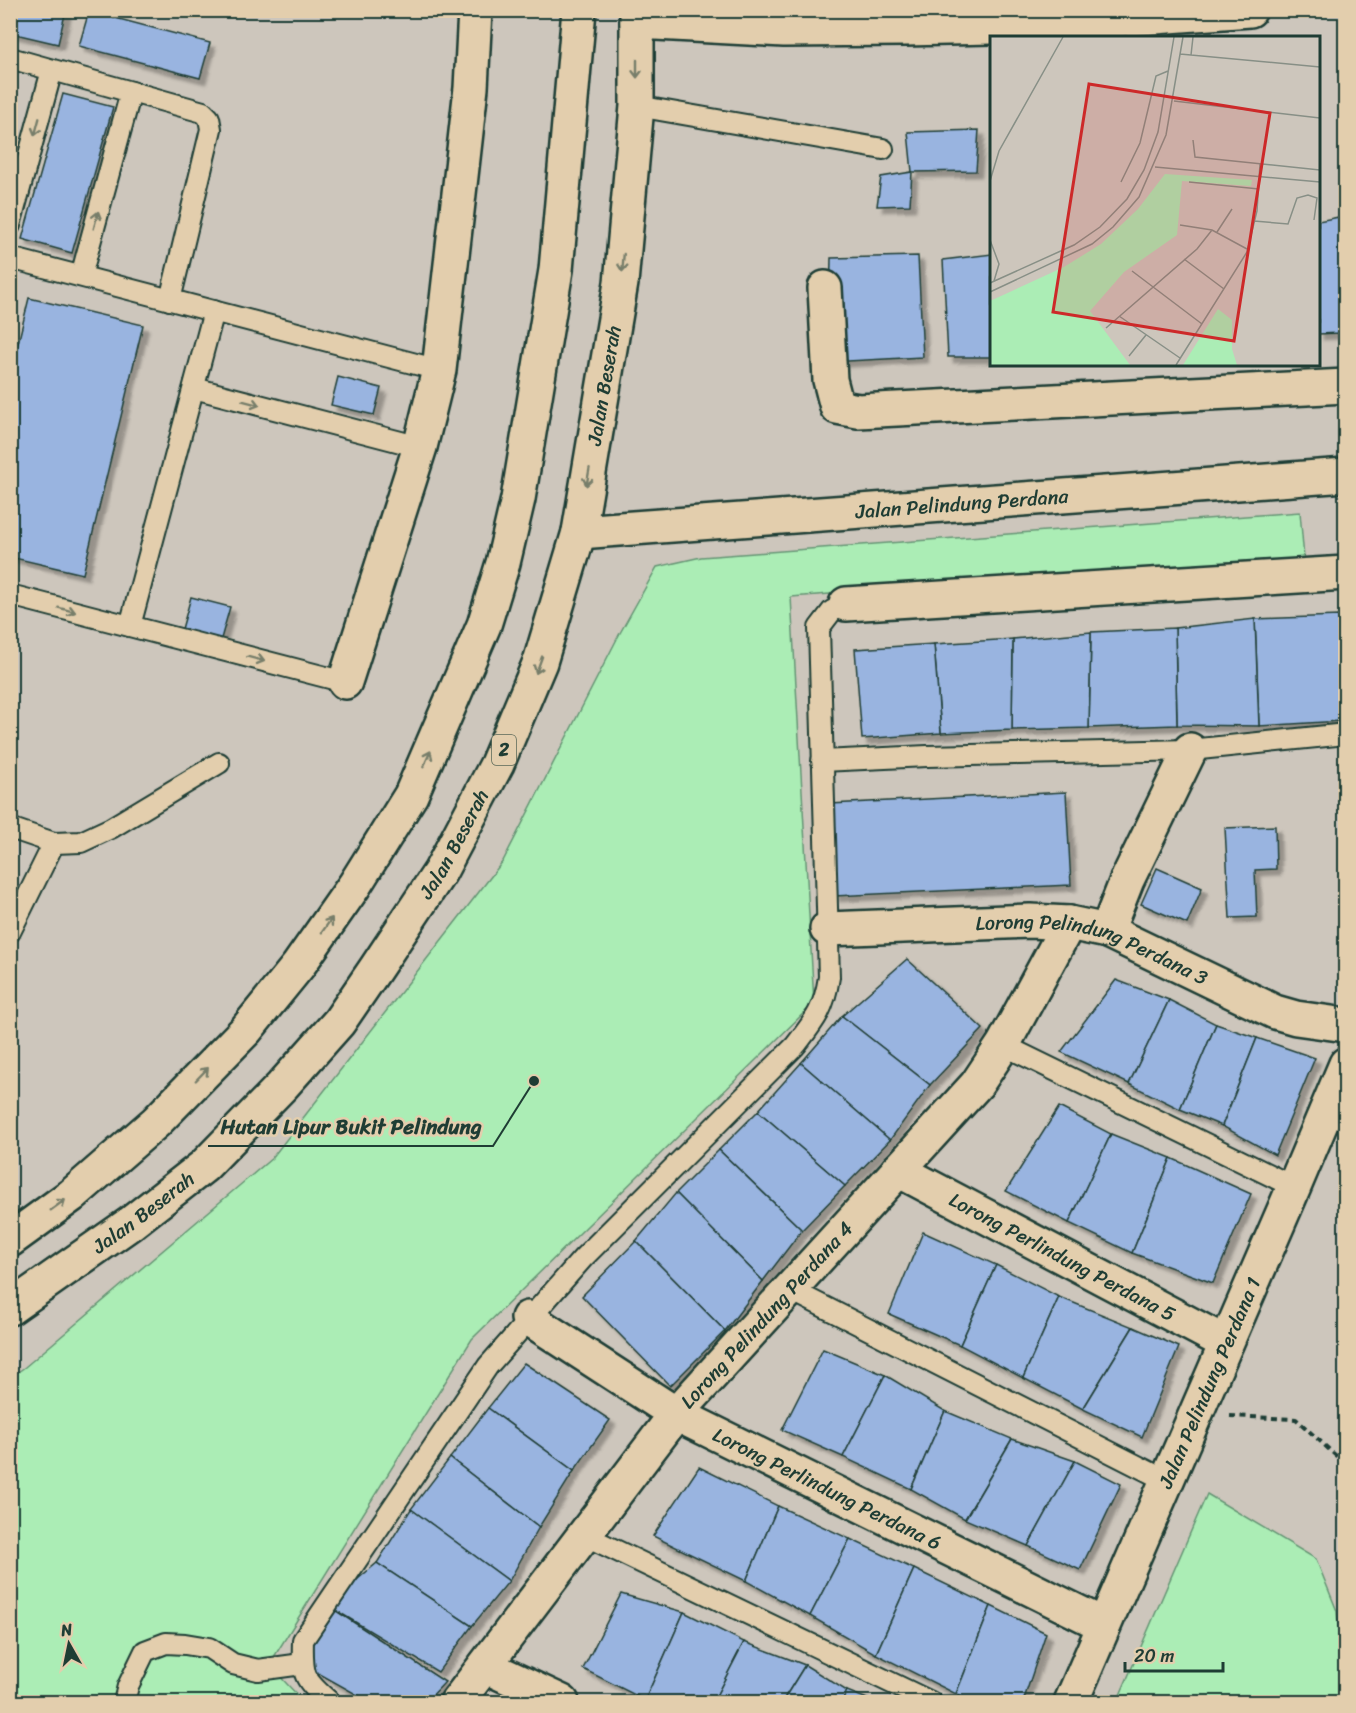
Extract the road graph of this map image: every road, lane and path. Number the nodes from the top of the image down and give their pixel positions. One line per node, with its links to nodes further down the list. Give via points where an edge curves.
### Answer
1 (475, 10): 16 (main road, via 471,88)
2 (579, 10): 42 (main road, one-way to 2, via 72,1195 156,1122 246,1030 354,886 411,795 484,625 518,499 556,270)
3 (1250, 10): 4 (main road, via 1033,26 905,29 784,30)
4 (637, 16): 8 (main road, Jalan Beserah / 2, one-way to 8)
5 (11, 62): 6 (lane)
6 (52, 70): 7 (lane); 10 (lane, one-way to 10)
7 (131, 92): 12 (lane, one-way to 7); 14 (lane, via 202,112 209,118 211,129)
8 (637, 106): 9 (lane); 21 (main road, Jalan Beserah / 2, one-way to 21, via 621,283)
9 (883, 149)
10 (10, 225)
11 (10, 258): 12 (lane)
12 (81, 276): 14 (lane)
13 (825, 288): 17 (main road, via 830,380 837,406 858,411)
14 (170, 300): 15 (lane)
15 (214, 311): 16 (lane); 18 (lane)
16 (439, 370): 19 (main road)
17 (1346, 386)
18 (194, 388): 19 (lane, one-way to 19); 25 (lane)
19 (420, 447): 26 (main road)
20 (1346, 475): 21 (main road, Jalan Pelindung Perdana)
21 (579, 532): 44 (main road, Jalan Beserah / 2, one-way to 44, via 540,662 498,765 440,872 339,1022 204,1166)
22 (1346, 573): 24 (main road)
23 (10, 595): 25 (lane, one-way to 25)
24 (846, 604): 29 (lane, via 832,611 819,628)
25 (130, 626): 26 (lane, one-way to 26)
26 (345, 682)
27 (1346, 734): 28 (lane)
28 (1190, 750): 29 (lane); 36 (main road, via 1127,880)
29 (822, 761): 34 (lane)
30 (219, 763): 32 (lane, via 111,828 81,842)
31 (10, 828): 32 (lane)
32 (54, 843): 35 (lane)
33 (1069, 923): 34 (main road, Lorong Pelindung Perdana 3); 36 (main road, Lorong Pelindung Perdana 3); 38 (main road, Lorong Pelindung Perdana 4)
34 (827, 929): 45 (lane, via 829,977 816,1019 795,1046)
35 (10, 932)
36 (1107, 932): 37 (main road, Lorong Pelindung Perdana 3, via 1275,1012)
37 (1346, 1025)
38 (1003, 1045): 40 (main road, Lorong Pelindung Perdana 4, via 977,1084); 41 (lane)
39 (1346, 1064): 41 (main road, Jalan Pelindung Perdana 1)
40 (898, 1170): 43 (main road, Lorong Pelindung Perdana 4); 46 (main road, Lorong Perlindung Perdana 5)
41 (1294, 1187): 46 (main road, Jalan Pelindung Perdana 1)
42 (10, 1240)
43 (789, 1289): 47 (main road, Lorong Pelindung Perdana 4); 50 (lane)
44 (10, 1308)
45 (528, 1318): 47 (main road, Lorong Perlindung Perdana 6); 53 (lane, via 488,1366 303,1640)
46 (1226, 1343): 48 (main road, Jalan Pelindung Perdana 1)
47 (676, 1414): 51 (main road, Lorong Pelindung Perdana 4); 52 (main road, Lorong Perlindung Perdana 6)
48 (1196, 1414): 49 (path, via 1296,1419); 50 (main road, Jalan Pelindung Perdana 1)
49 (1346, 1465)
50 (1167, 1481): 52 (main road, Jalan Pelindung Perdana 1)
51 (584, 1535): 54 (main road, Lorong Pelindung Perdana 4); 59 (lane)
52 (1104, 1625): 60 (main road, Jalan Pelindung Perdana 1)
53 (302, 1664): 55 (lane, via 258,1670 232,1664 209,1648 166,1643 145,1651); 56 (lane, via 308,1684)
54 (484, 1666): 57 (main road, Lorong Pelindung Perdana 4); 58 (main road)
55 (124, 1702)
56 (330, 1702)
57 (457, 1702)
58 (562, 1702)
59 (931, 1702)
60 (1071, 1702)

